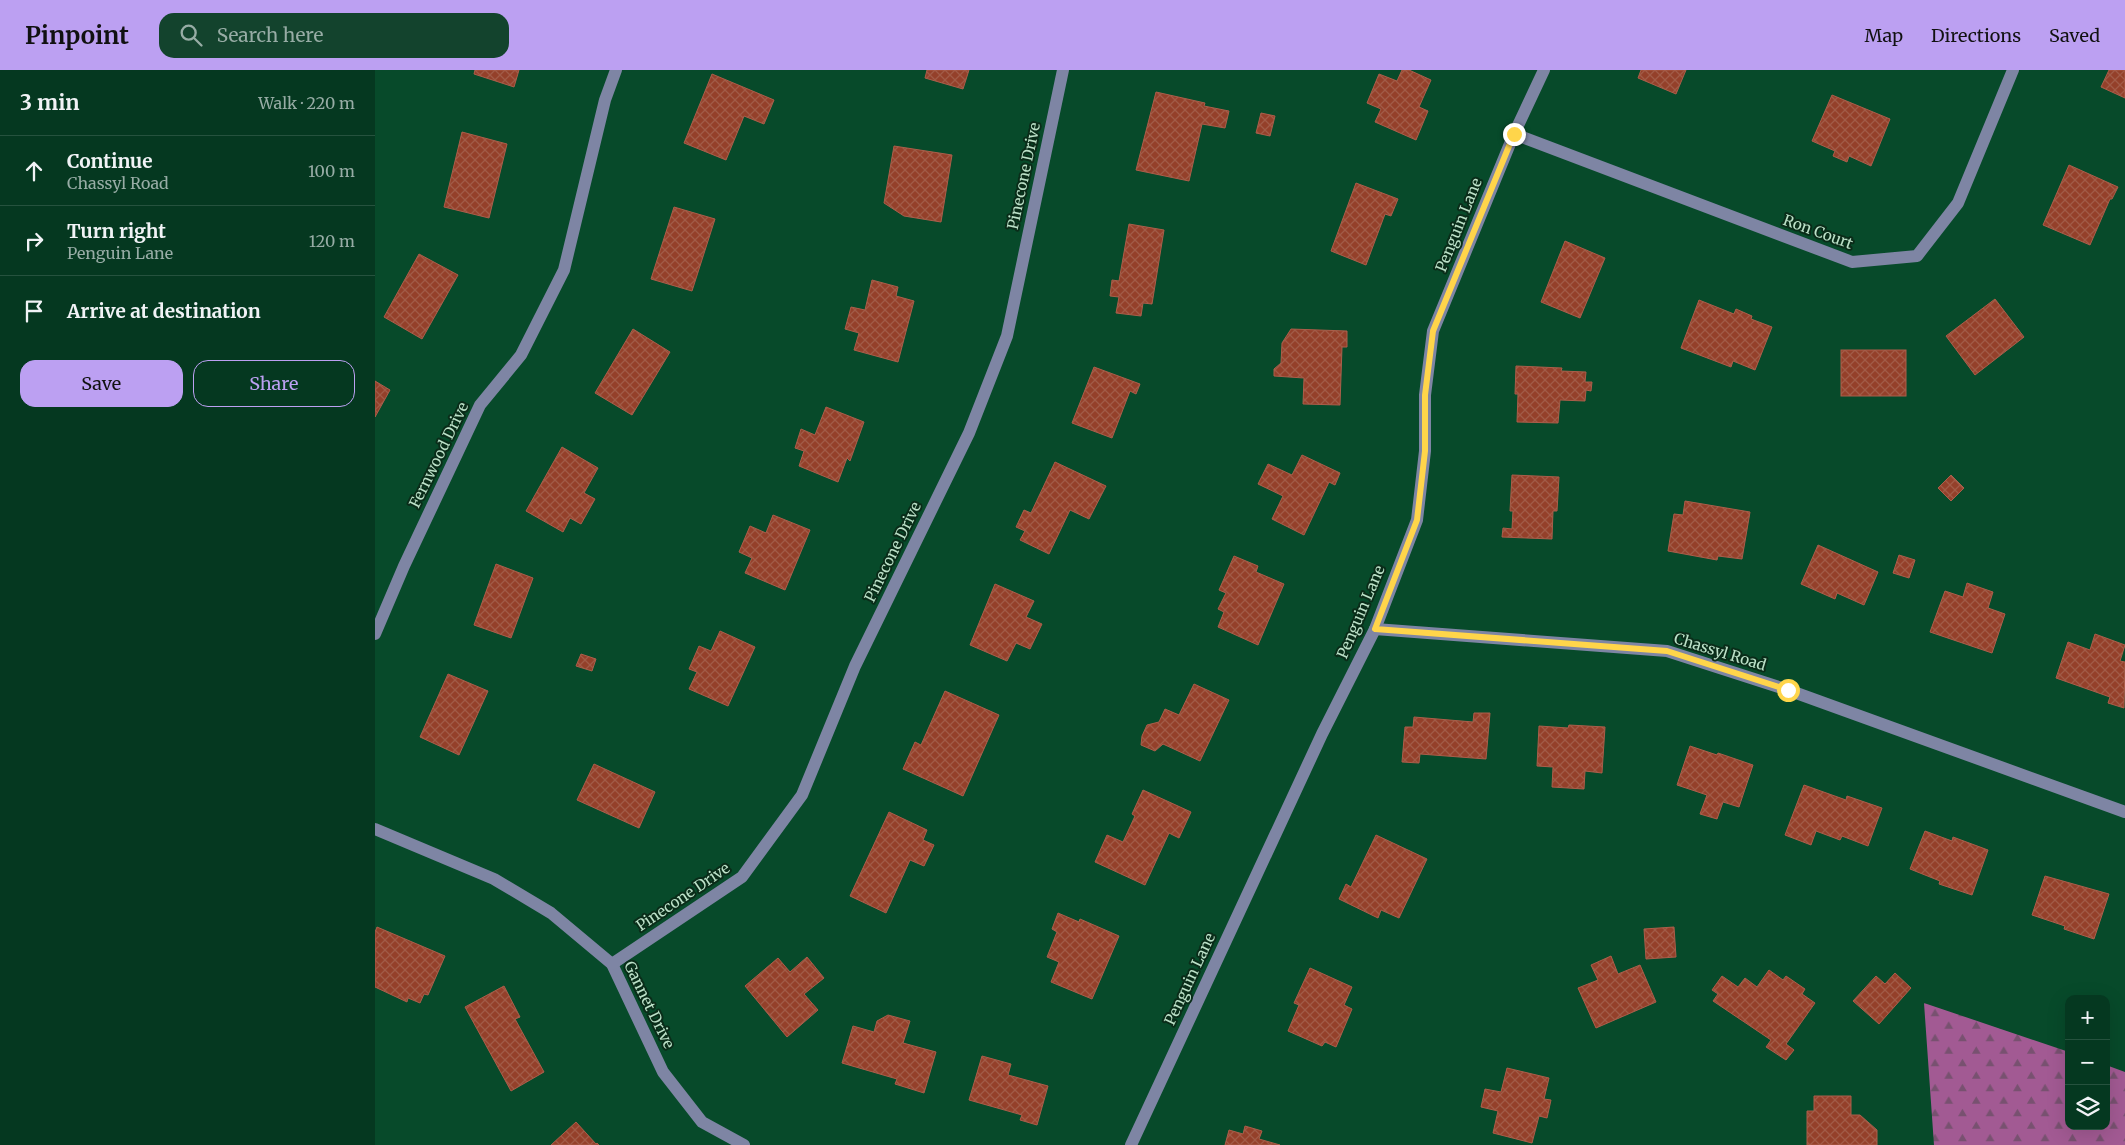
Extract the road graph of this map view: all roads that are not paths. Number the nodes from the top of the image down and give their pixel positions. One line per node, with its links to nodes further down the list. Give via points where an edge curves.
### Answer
1 (616, 70): 7 (street, Fernwood Drive, via 605,100 564,270 521,355 480,405 403,566)
2 (1063, 70): 10 (street, Pinecone Drive, via 1007,336 969,433 855,666 802,795 742,877)
3 (1544, 70): 5 (street, Penguin Lane)
4 (2013, 70): 5 (street, Ron Court, via 1958,203 1917,256 1852,262)
5 (1514, 134): 6 (street, Penguin Lane, via 1433,331 1425,395 1425,451 1417,520)
6 (1375, 629): 8 (street, Chassyl Road, via 1667,651 1788,690); 12 (street, Penguin Lane, via 1322,734)
7 (375, 634)
8 (2125, 812)
9 (375, 829): 10 (street, Gannet Drive, via 494,879 551,913)
10 (613, 964): 11 (street, Gannet Drive, via 663,1072 701,1122)
11 (744, 1145)
12 (1131, 1145)

